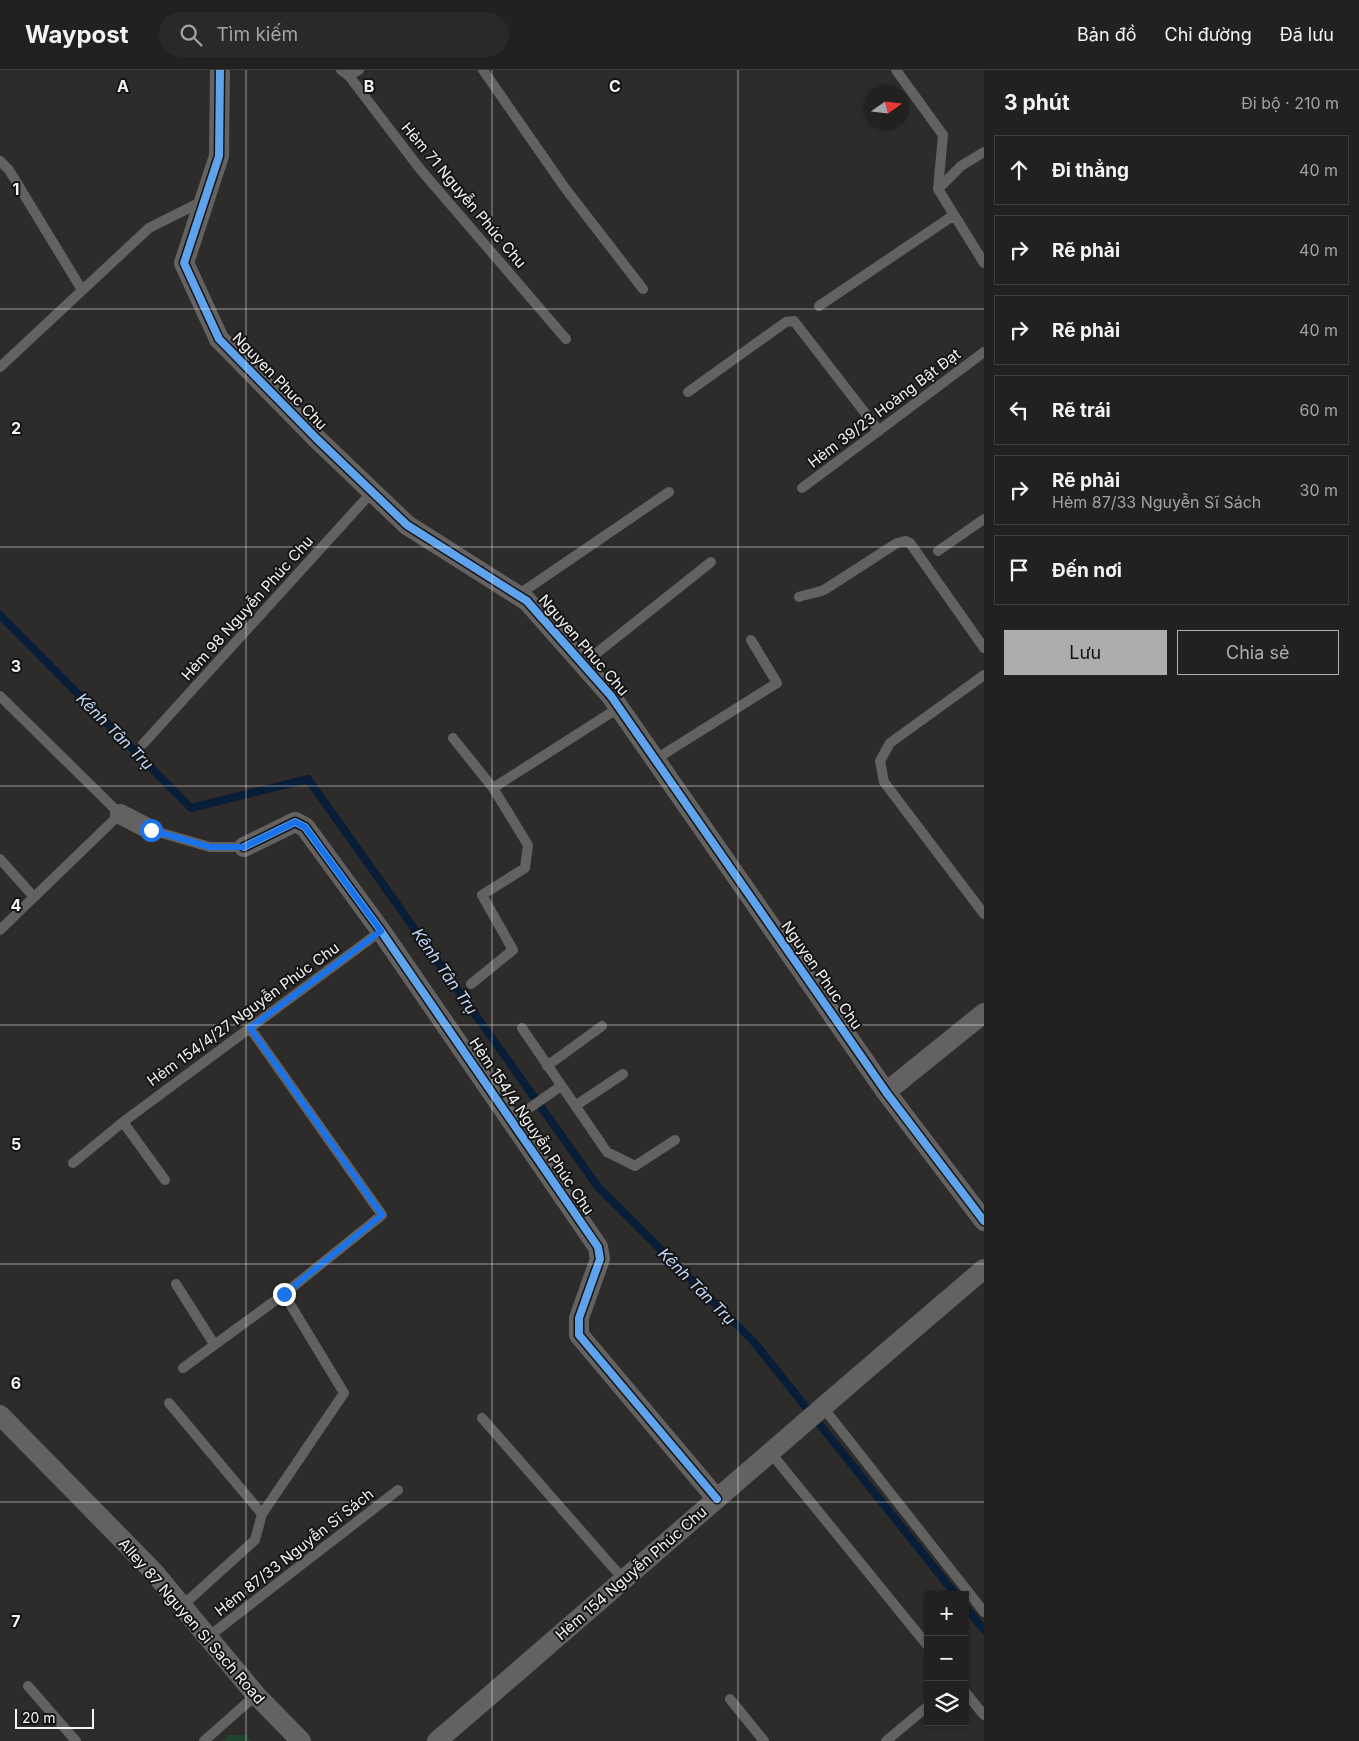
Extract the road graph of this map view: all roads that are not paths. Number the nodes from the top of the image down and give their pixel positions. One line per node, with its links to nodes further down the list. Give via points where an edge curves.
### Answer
1 (220, 70): 9 (street, Nguyen Phuc Chu, via 219,156)
2 (359, 70): 5 (lane)
3 (483, 70): 12 (lane, via 565,188)
4 (896, 70): 8 (lane, via 943,135)
5 (345, 73): 15 (lane, Hẻm 71 Nguyễn Phúc Chu, via 420,169)
6 (984, 152): 8 (lane, via 961,166)
7 (0, 161): 13 (lane)
8 (938, 189): 10 (lane)
9 (204, 200): 13 (lane, via 149,228); 21 (street, Nguyen Phuc Chu, via 184,263 219,338)
10 (954, 214): 11 (lane); 14 (lane)
11 (984, 262)
12 (643, 289)
13 (82, 290): 17 (lane)
14 (819, 306)
15 (566, 339)
16 (984, 352): 19 (lane, Hẻm 39/23 Hoàng Bật Đạt)
17 (0, 367)
18 (688, 392): 19 (lane, via 786,322 794,321)
19 (879, 431): 20 (lane, Hẻm 39/23 Hoàng Bật Đạt)
20 (802, 488)
21 (372, 492): 26 (street, Nguyen Phuc Chu, via 407,525); 35 (lane, Hẻm 98 Nguyễn Phúc Chu)
22 (669, 492): 26 (lane)
23 (984, 519): 24 (lane)
24 (938, 551)
25 (711, 562): 30 (lane)
26 (518, 595): 30 (street, Nguyen Phuc Chu)
27 (799, 597): 29 (lane, via 824,590 904,541 910,544)
28 (751, 640): 36 (lane, via 777,683)
29 (984, 648)
30 (583, 664): 33 (street, Nguyen Phuc Chu)
31 (984, 675): 43 (lane, via 890,743 880,762 884,782)
32 (0, 696): 38 (lane)
33 (620, 707): 36 (street, Nguyen Phuc Chu); 37 (lane)
34 (453, 738): 37 (lane)
35 (144, 744)
36 (656, 759): 54 (street, Nguyen Phuc Chu)
37 (494, 788): 46 (lane, via 528,845 525,868 482,894 513,950)
38 (120, 814): 39 (street, Hẻm 154/4 Nguyễn Phúc Chu); 42 (lane)
39 (151, 830): 40 (lane, Hẻm 154/4 Nguyễn Phúc Chu, via 210,847)
40 (244, 847): 45 (street, Hẻm 154/4 Nguyễn Phúc Chu, via 295,822 305,827)
41 (0, 860): 42 (lane)
42 (34, 897): 44 (lane)
43 (984, 914)
44 (0, 930)
45 (381, 931): 49 (lane, Hẻm 154/4/27 Nguyễn Phúc Chu); 56 (street, Hẻm 154/4 Nguyễn Phúc Chu)
46 (471, 984)
47 (984, 1013): 54 (street)
48 (602, 1026): 51 (lane)
49 (250, 1028): 57 (lane, Hẻm 154/4/27 Nguyễn Phúc Chu); 64 (lane, via 382,1215)
50 (522, 1028): 51 (lane)
51 (547, 1066): 53 (lane)
52 (623, 1074): 55 (lane)
53 (557, 1088): 55 (lane); 56 (lane, Hẻm 154/4 Nguyễn Phúc Chu)
54 (886, 1092): 61 (street, Nguyen Phuc Chu)
55 (576, 1106): 58 (lane, via 607,1152 635,1166)
56 (518, 1116): 73 (street, Hẻm 154/4 Nguyễn Phúc Chu, via 598,1247 600,1259 578,1318 579,1335)
57 (123, 1122): 59 (lane, Hẻm 154/4/27 Nguyễn Phúc Chu); 60 (lane)
58 (675, 1140)
59 (73, 1163)
60 (165, 1180)
61 (984, 1221)
62 (984, 1269): 68 (street, Hẻm 154 Nguyễn Phúc Chu)
63 (176, 1284): 65 (lane)
64 (284, 1294): 65 (lane); 74 (lane, via 344,1394)
65 (214, 1344): 66 (lane)
66 (183, 1368)
67 (169, 1403): 74 (lane)
68 (819, 1409): 71 (street, Hẻm 154 Nguyễn Phúc Chu); 77 (lane)
69 (0, 1415): 76 (street, Alley 87 Nguyen Si Sach Road, via 153,1571)
70 (482, 1418): 75 (lane)
71 (777, 1445): 73 (street, Hẻm 154 Nguyễn Phúc Chu); 79 (lane)
72 (398, 1490): 78 (lane, Hẻm 87/33 Nguyễn Sĩ Sách)
73 (717, 1499): 75 (street, Hẻm 154 Nguyễn Phúc Chu)
74 (262, 1514): 76 (lane, via 255,1540)
75 (624, 1580): 89 (street, Hẻm 154 Nguyễn Phúc Chu)
76 (182, 1606): 78 (street, Alley 87 Nguyen Si Sach Road)
77 (984, 1612)
78 (208, 1637): 81 (street, Alley 87 Nguyen Si Sach Road)
79 (924, 1641)
80 (28, 1686): 86 (lane)
81 (256, 1695): 87 (lane); 88 (street, Alley 87 Nguyen Si Sach Road)
82 (969, 1697): 85 (lane)
83 (730, 1699): 90 (lane)
84 (924, 1709): 91 (lane)
85 (984, 1715)
86 (76, 1741)
87 (204, 1741)
88 (301, 1741)
89 (437, 1741)
90 (764, 1741)
91 (886, 1741)

